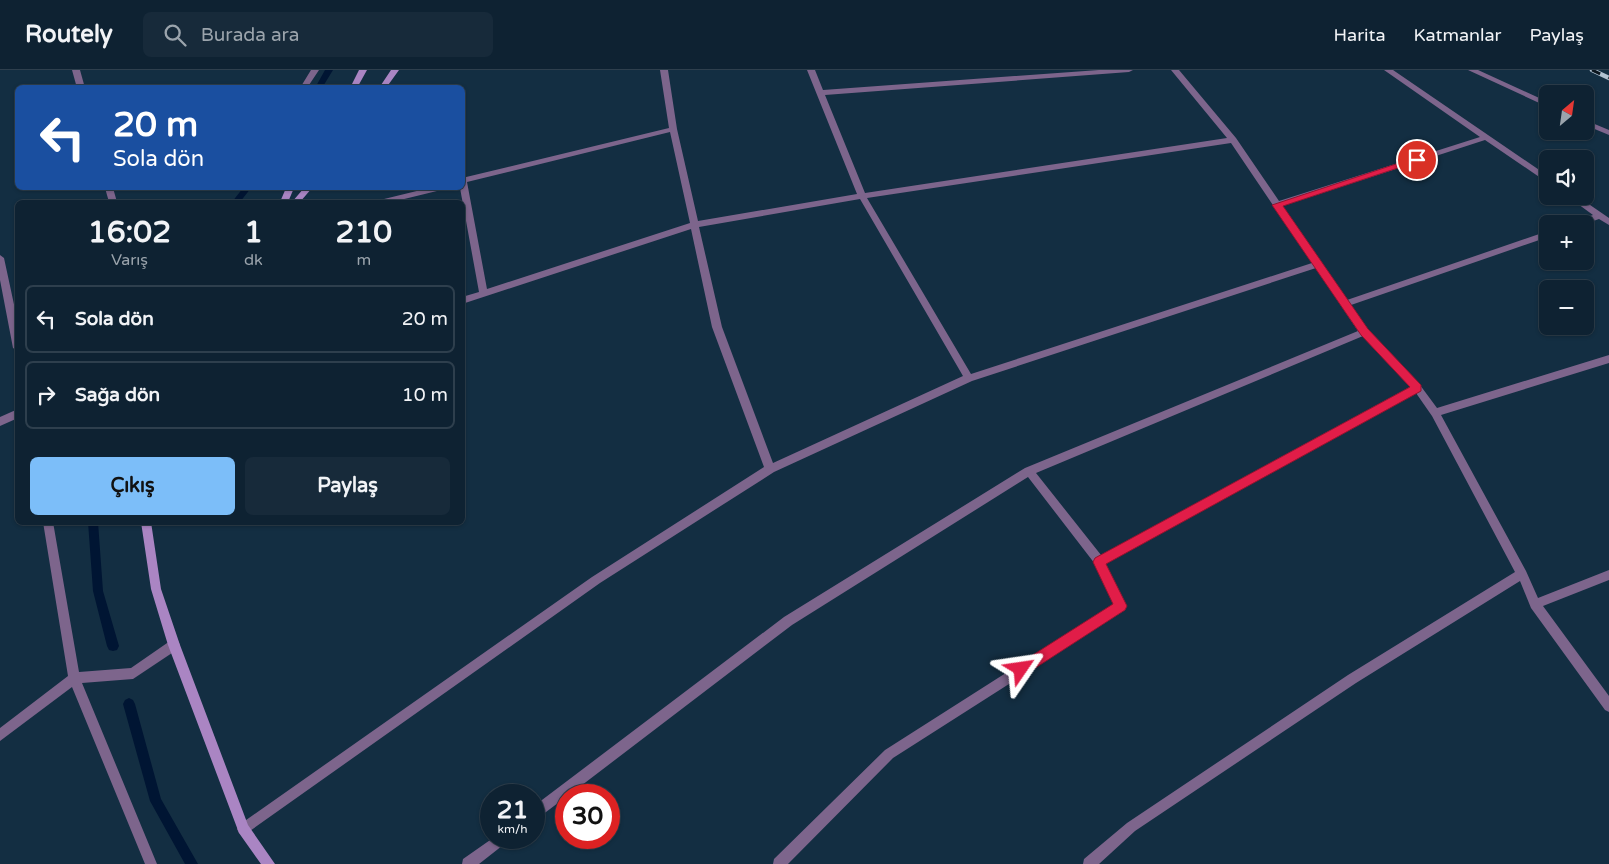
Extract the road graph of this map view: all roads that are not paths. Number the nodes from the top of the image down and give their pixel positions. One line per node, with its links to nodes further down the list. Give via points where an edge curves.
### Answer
1 (76, 70): 11 (street)
2 (315, 70): 12 (street)
3 (364, 70): 13 (street)
4 (395, 70): 14 (street)
5 (664, 70): 18 (street)
6 (811, 70): 15 (street)
7 (1129, 70): 15 (street)
8 (1174, 70): 21 (street)
9 (1388, 70): 20 (street)
10 (1472, 70): 16 (street)
11 (80, 85)
12 (305, 85)
13 (355, 85)
14 (384, 85)
15 (820, 93): 27 (street)
16 (1539, 101)
17 (1594, 126): 19 (street)
18 (673, 129): 23 (street); 35 (street)
19 (1609, 133)
20 (1487, 137): 22 (street); 30 (street)
21 (1233, 140): 27 (street); 30 (street)
22 (1539, 174)
23 (465, 181)
24 (306, 190): 28 (street)
25 (430, 190): 29 (street)
26 (465, 190): 39 (street)
27 (862, 196): 35 (street); 45 (street)
28 (298, 200)
29 (391, 200)
30 (1277, 205): 38 (street)
31 (1584, 205): 32 (street)
32 (1599, 216): 33 (street); 34 (street)
33 (1594, 218)
34 (1609, 222)
35 (694, 225): 39 (street); 50 (street, via 717,327)
36 (1539, 237): 41 (street)
37 (0, 258): 43 (street)
38 (1319, 264): 41 (street); 45 (street)
39 (484, 295): 40 (street)
40 (465, 300)
41 (1345, 304): 42 (street)
42 (1364, 332): 46 (street); 51 (street)
43 (15, 333)
44 (1609, 359): 47 (street)
45 (969, 378): 50 (street)
46 (1417, 388): 47 (street); 54 (street)
47 (1435, 413): 55 (street)
48 (15, 414): 49 (street)
49 (0, 422)
50 (770, 469): 63 (street, via 596,580)
51 (1029, 470): 54 (street); 62 (street, via 788,621)
52 (48, 525): 59 (street)
53 (146, 525): 58 (street, via 156,589)
54 (1099, 562): 68 (street, via 1121,606 889,754)
55 (1522, 574): 57 (street); 69 (street, via 1336,690 1131,827)
56 (1609, 575): 57 (street)
57 (1535, 604): 60 (street)
58 (174, 645): 59 (street, via 132,673); 63 (street)
59 (74, 678): 61 (street); 65 (street)
60 (1609, 706)
61 (0, 735)
62 (545, 806)
63 (243, 829): 66 (street)
64 (488, 849): 67 (street)
65 (152, 864)
66 (269, 864)
67 (468, 864)
68 (779, 864)
69 (1089, 864)

